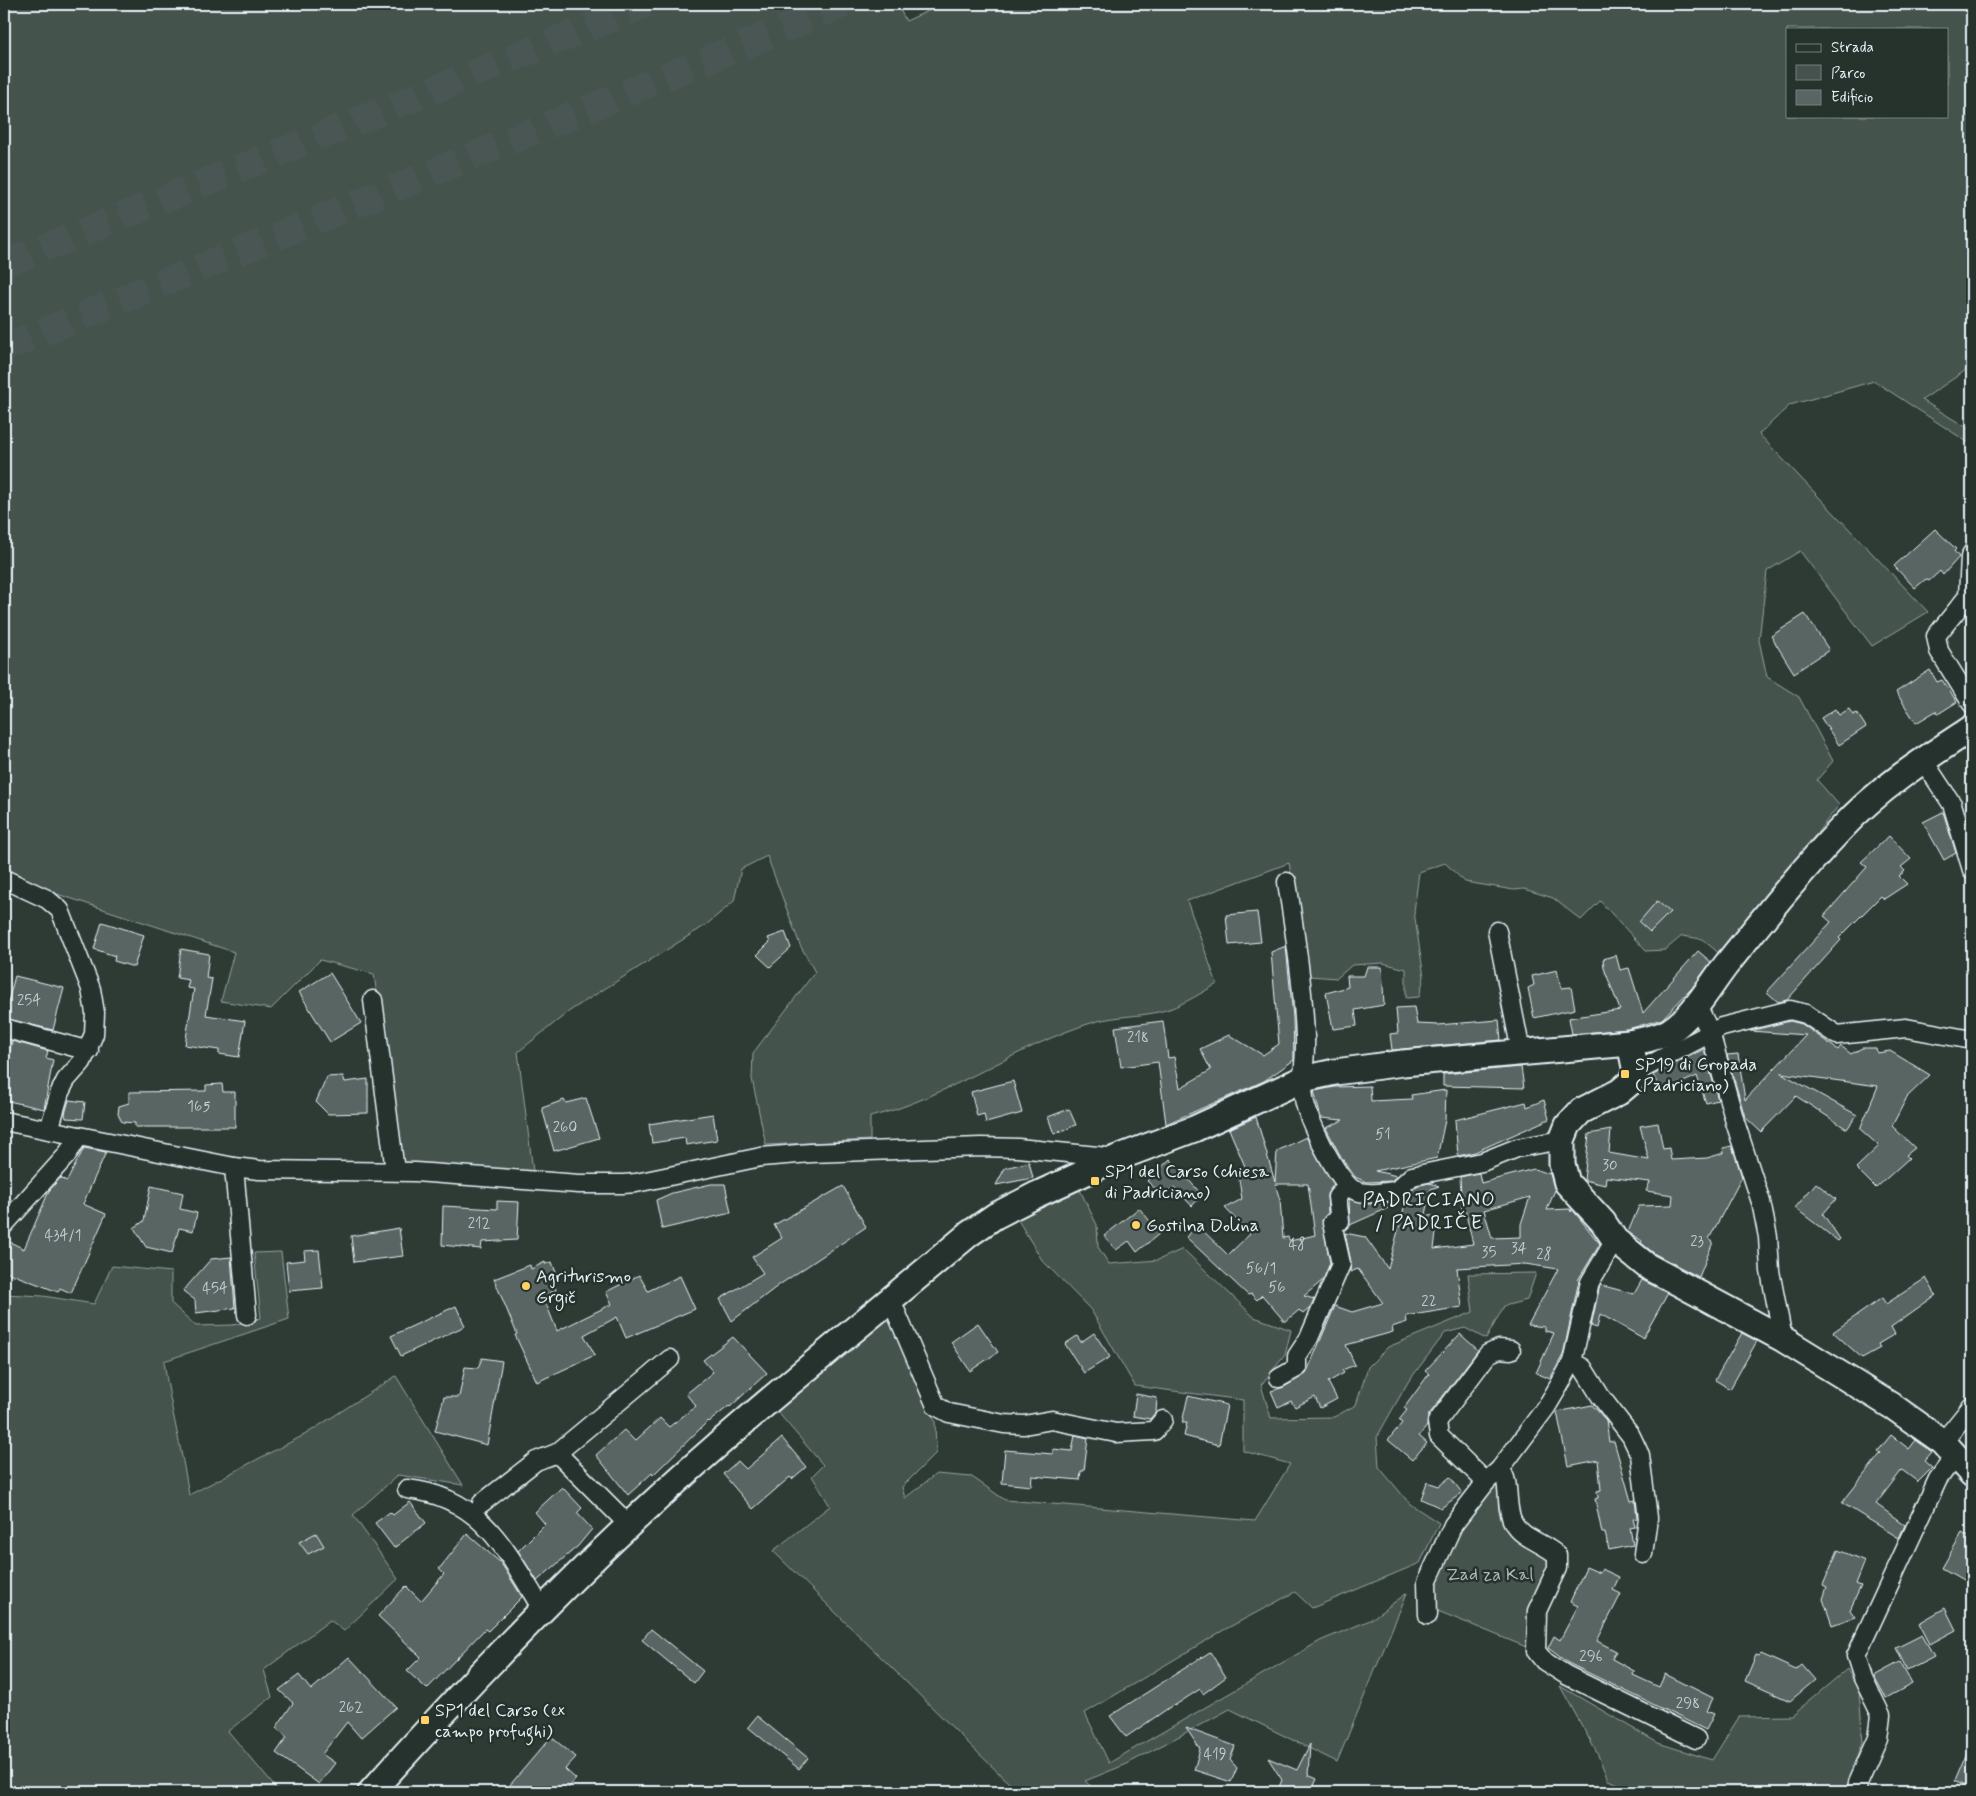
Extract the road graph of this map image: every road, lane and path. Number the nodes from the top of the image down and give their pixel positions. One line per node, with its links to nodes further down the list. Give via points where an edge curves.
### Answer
1 (1972, 553): 2 (street, via 1968,596 1936,636 1939,651)
2 (1972, 704)
3 (1972, 728): 4 (main road)
4 (1923, 760): 5 (street, via 1952,804); 10 (main road, via 1840,829 1751,934)
5 (1972, 870)
6 (4, 879): 15 (street, via 47,899 60,910 91,989 95,1013)
7 (1287, 882): 18 (street, via 1303,994 1306,1040)
8 (1497, 931): 16 (street)
9 (373, 1000): 25 (street)
10 (1697, 1005): 12 (street); 14 (main road, via 1669,1031)
11 (4, 1028): 15 (street)
12 (1710, 1032): 13 (street, via 1790,1010 1806,1014 1836,1035 1906,1028); 17 (street); 31 (street, via 1761,1202 1770,1272)
13 (1972, 1040)
14 (1630, 1043): 16 (main road); 17 (main road)
15 (89, 1051): 20 (street, via 66,1080)
16 (1521, 1052): 18 (main road, via 1367,1068)
17 (1636, 1072): 22 (main road, via 1631,1082 1619,1092 1581,1111 1568,1124)
18 (1303, 1079): 23 (main road, via 1194,1129); 26 (street, via 1304,1100 1314,1127)
19 (4, 1121): 20 (street)
20 (49, 1130): 21 (street)
21 (79, 1136): 24 (street); 27 (street, via 66,1156)
22 (1562, 1140): 26 (street, via 1517,1148 1482,1162 1412,1176 1396,1191 1366,1193); 28 (main road, via 1562,1164 1567,1183)
23 (1117, 1158): 25 (street, via 990,1148 811,1152 761,1157 623,1184); 29 (main road, via 995,1216)
24 (234, 1167): 25 (street); 30 (street)
25 (395, 1171)
26 (1347, 1185): 35 (street, via 1337,1197 1340,1221 1332,1223 1341,1264 1338,1276 1297,1356 1297,1368)
27 (4, 1225)
28 (1615, 1240): 31 (main road, via 1646,1266); 34 (street, via 1590,1282)
29 (891, 1300): 37 (street, via 936,1406 949,1413 1004,1424 1024,1425 1052,1420 1116,1433 1154,1431); 45 (main road, via 713,1449)
30 (247, 1315)
31 (1784, 1339): 38 (main road, via 1895,1408)
32 (1511, 1350): 42 (street, via 1499,1349 1488,1354 1437,1422 1439,1436)
33 (670, 1359): 39 (street)
34 (1572, 1362): 40 (street, via 1547,1406); 46 (street, via 1583,1368 1631,1436 1640,1455 1648,1518)
35 (1279, 1378)
36 (1972, 1406): 38 (street)
37 (1163, 1420)
38 (1949, 1449): 41 (main road); 51 (street, via 1856,1656 1881,1715 1878,1738)
39 (557, 1453): 44 (street, via 536,1462); 45 (street)
40 (1500, 1469): 42 (street); 49 (street, via 1507,1476 1508,1507 1513,1523 1557,1555 1557,1568 1537,1611 1536,1652 1566,1675)
41 (1972, 1474)
42 (1486, 1482): 48 (street, via 1453,1525 1427,1582)
43 (407, 1489): 47 (street, via 440,1494 489,1527)
44 (482, 1504)
45 (629, 1525): 47 (main road)
46 (1643, 1554)
47 (542, 1609): 50 (main road)
48 (1428, 1615)
49 (1696, 1739)
50 (371, 1792)
51 (1857, 1792)

